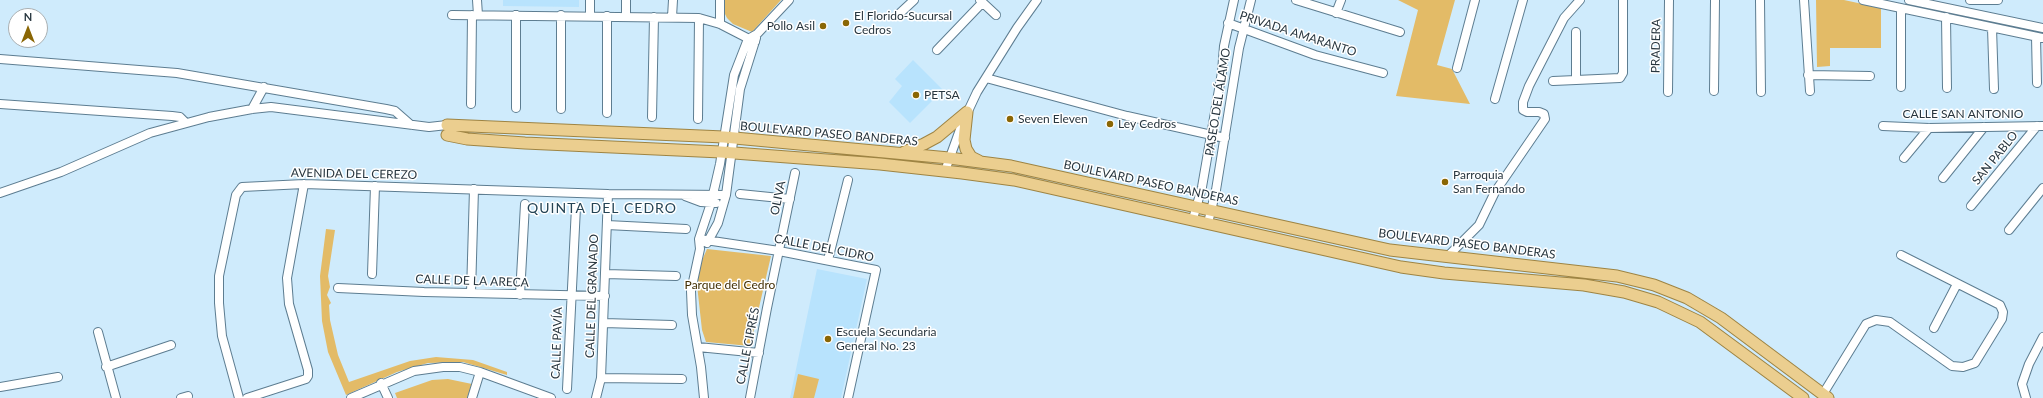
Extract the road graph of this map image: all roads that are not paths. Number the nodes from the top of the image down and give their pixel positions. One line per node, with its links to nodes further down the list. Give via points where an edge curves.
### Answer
1 (477, 0): 31 (street)
2 (590, 0): 35 (street)
3 (626, 0): 37 (street)
4 (673, 0): 39 (street)
5 (720, 0): 44 (street)
6 (789, 0): 51 (street)
7 (914, 0): 29 (street)
8 (1037, 0): 60 (street)
9 (1234, 0): 42 (street, PASEO DEL ÁLAMO)
10 (1251, 0): 45 (street, PASEO DEL ÁLAMO)
11 (1296, 0): 28 (street)
12 (1340, 0): 28 (street)
13 (1475, 0): 56 (street)
14 (1523, 0): 72 (street)
15 (1580, 0): 126 (street, via 1564,18 1523,102 1523,110 1539,112 1544,114 1545,118 1495,192 1479,225)
16 (1623, 0): 61 (street, via 1623,75 1618,78)
17 (1669, 0): 70 (street, PRADERA)
18 (1714, 0): 68 (street)
19 (1760, 0): 71 (street)
20 (1804, 0): 58 (street)
21 (1863, 0): 26 (street)
22 (1909, 0): 27 (street)
23 (1970, 0): 24 (street); 27 (street)
24 (1998, 0)
25 (981, 1): 34 (street); 54 (street)
26 (1900, 8): 41 (street); 65 (street)
27 (1971, 12): 43 (street); 47 (street)
28 (1336, 13): 48 (street)
29 (899, 14)
30 (452, 15): 31 (street)
31 (475, 15): 32 (street); 74 (street)
32 (516, 15): 33 (street); 75 (street)
33 (561, 15): 35 (street); 77 (street)
34 (996, 15)
35 (590, 16): 36 (street)
36 (607, 16): 37 (street); 79 (street)
37 (626, 16): 38 (street)
38 (654, 17): 39 (street); 80 (street)
39 (672, 17): 40 (street)
40 (699, 18): 44 (street); 81 (street)
41 (1946, 18): 43 (street); 66 (street)
42 (1228, 23): 45 (street, PRIVADA AMARANTO); 52 (street, PASEO DEL ÁLAMO)
43 (1968, 23): 46 (street)
44 (720, 24): 51 (street)
45 (1243, 28): 53 (street, PASEO DEL ÁLAMO); 57 (street, PRIVADA AMARANTO, via 1315,55)
46 (1992, 28): 50 (street); 67 (street)
47 (2043, 28)
48 (1400, 32)
49 (1576, 32): 61 (street)
50 (2040, 38): 63 (street)
51 (751, 41): 90 (street)
52 (1224, 46): 53 (street); 89 (street, PASEO DEL ÁLAMO)
53 (1239, 48): 91 (street, PASEO DEL ÁLAMO)
54 (937, 50)
55 (0, 58): 64 (street, via 177,72)
56 (1456, 68)
57 (1383, 73)
58 (1808, 75): 59 (street); 69 (street)
59 (1870, 76)
60 (986, 78): 78 (street); 89 (street, via 1108,111)
61 (1576, 80): 62 (street)
62 (1553, 81)
63 (2037, 83)
64 (264, 87): 76 (street); 83 (street, via 395,111)
65 (1901, 87)
66 (1947, 88)
67 (1994, 89)
68 (1714, 91)
69 (1810, 91)
70 (1668, 92)
71 (1761, 92)
72 (1495, 99)
73 (0, 104): 82 (street, via 172,116 180,117)
74 (471, 104)
75 (516, 108)
76 (252, 109): 82 (street, BOULEVARD PASEO BANDERAS); 83 (street, BOULEVARD PASEO BANDERAS, via 271,107)
77 (561, 109)
78 (968, 112): 93 (main road, via 924,144); 94 (street); 96 (main road, via 964,140 966,149 971,157)
79 (607, 113)
80 (652, 117)
81 (698, 120)
82 (186, 123): 105 (street, BOULEVARD PASEO BANDERAS, via 150,133 61,172)
83 (411, 124): 88 (street, BOULEVARD PASEO BANDERAS)
84 (1883, 126): 87 (street, CALLE SAN ANTONIO)
85 (2040, 126): 86 (street, CALLE SAN ANTONIO); 113 (street, SAN PABLO)
86 (1984, 127): 87 (street, CALLE SAN ANTONIO); 99 (street)
87 (1929, 128): 95 (street)
88 (447, 130): 90 (main road, BOULEVARD PASEO BANDERAS); 92 (main road, BOULEVARD PASEO BANDERAS, via 467,139)
89 (1211, 135): 91 (street); 112 (street, PASEO DEL ÁLAMO)
90 (729, 137): 92 (street); 93 (main road, BOULEVARD PASEO BANDERAS)
91 (1225, 138): 115 (street, PASEO DEL ÁLAMO)
92 (727, 152): 97 (main road, BOULEVARD PASEO BANDERAS); 108 (street); 109 (street)
93 (901, 153): 94 (main road, BOULEVARD PASEO BANDERAS)
94 (949, 158): 96 (main road, BOULEVARD PASEO BANDERAS); 97 (street)
95 (1904, 158)
96 (982, 162): 112 (main road, BOULEVARD PASEO BANDERAS)
97 (945, 171): 116 (main road, BOULEVARD PASEO BANDERAS, via 1014,180)
98 (796, 173): 110 (street, OLIVA)
99 (1943, 178)
100 (848, 180): 127 (street)
101 (304, 184): 102 (street, AVENIDA DEL CEREZO); 155 (street, AVENIDA DEL CEREZO, via 245,186 236,195 219,276 219,303 222,336); 156 (street, via 287,278 290,304 308,376 306,379)
102 (375, 186): 104 (street, AVENIDA DEL CEREZO); 128 (street)
103 (2043, 188): 120 (street)
104 (474, 189): 106 (street, AVENIDA DEL CEREZO); 133 (street)
105 (0, 193)
106 (608, 194): 108 (street, AVENIDA DEL CEREZO, via 682,195 701,202); 118 (street, CALLE DEL GRANADO)
107 (740, 194): 110 (street)
108 (712, 199): 109 (street, AVENIDA DEL CEREZO); 121 (street)
109 (725, 199): 122 (street)
110 (790, 199): 124 (street, OLIVA)
111 (525, 204): 134 (street)
112 (1197, 206): 115 (main road, BOULEVARD PASEO BANDERAS); 116 (street, PASEO DEL ÁLAMO)
113 (1971, 206)
114 (576, 207): 136 (street, CALLE PAVÍA)
115 (1212, 209): 117 (street, PASEO DEL ÁLAMO); 126 (main road, BOULEVARD PASEO BANDERAS, via 1390,250)
116 (1193, 220): 117 (main road, BOULEVARD PASEO BANDERAS)
117 (1208, 222): 165 (main road, BOULEVARD PASEO BANDERAS, via 1401,267 1584,285 1624,292 1658,302 1700,322)
118 (607, 225): 119 (street); 129 (street, CALLE DEL GRANADO)
119 (686, 229)
120 (2009, 230)
121 (699, 239): 122 (street, CALLE DEL CIDRO); 123 (street)
122 (709, 241): 123 (street); 124 (street, CALLE DEL CIDRO)
123 (700, 249): 143 (street, via 691,291)
124 (779, 251): 127 (street, CALLE DEL CIDRO); 144 (street, CALLE CIPRÉS)
125 (1901, 256): 131 (street)
126 (1447, 257): 153 (main road, BOULEVARD PASEO BANDERAS, via 1617,276 1654,285 1687,298 1720,318)
127 (828, 260): 164 (street, CALLE DEL CIDRO, via 876,270)
128 (372, 274)
129 (606, 274): 130 (street); 135 (street, CALLE DEL GRANADO)
130 (676, 276)
131 (1957, 284): 139 (street); 153 (street, via 2000,305 2003,312 2002,320 1975,363 1963,367 1952,366 1890,322 1876,320 1866,324)
132 (338, 288): 133 (street, CALLE DE LA ARECA)
133 (471, 293): 134 (street, CALLE DE LA ARECA)
134 (520, 295): 136 (street, CALLE DE LA ARECA)
135 (605, 296): 136 (street, CALLE DE LA ARECA); 137 (street, CALLE DEL GRANADO)
136 (571, 297): 152 (street, CALLE PAVÍA)
137 (604, 323): 138 (street); 148 (street, CALLE DEL GRANADO)
138 (672, 325)
139 (1934, 328)
140 (98, 332): 145 (street)
141 (2043, 337): 166 (street, via 2022,384)
142 (171, 345): 145 (street)
143 (698, 347): 144 (street); 162 (street)
144 (759, 353): 163 (street, CALLE CIPRÉS)
145 (106, 367): 154 (street)
146 (480, 372): 150 (street, via 460,367 428,368); 159 (street); 160 (street)
147 (58, 377): 151 (street)
148 (601, 378): 149 (street); 161 (street, CALLE DEL GRANADO)
149 (682, 379)
150 (381, 383): 157 (street); 158 (street)
151 (0, 387)
152 (567, 389)
153 (1826, 396)
154 (116, 398)
155 (240, 398)
156 (247, 398)
157 (351, 398)
158 (388, 398)
159 (472, 398)
160 (551, 398)
161 (596, 398)
162 (704, 398)
163 (750, 398)
164 (848, 398)
165 (1803, 398)
166 (2026, 398)

